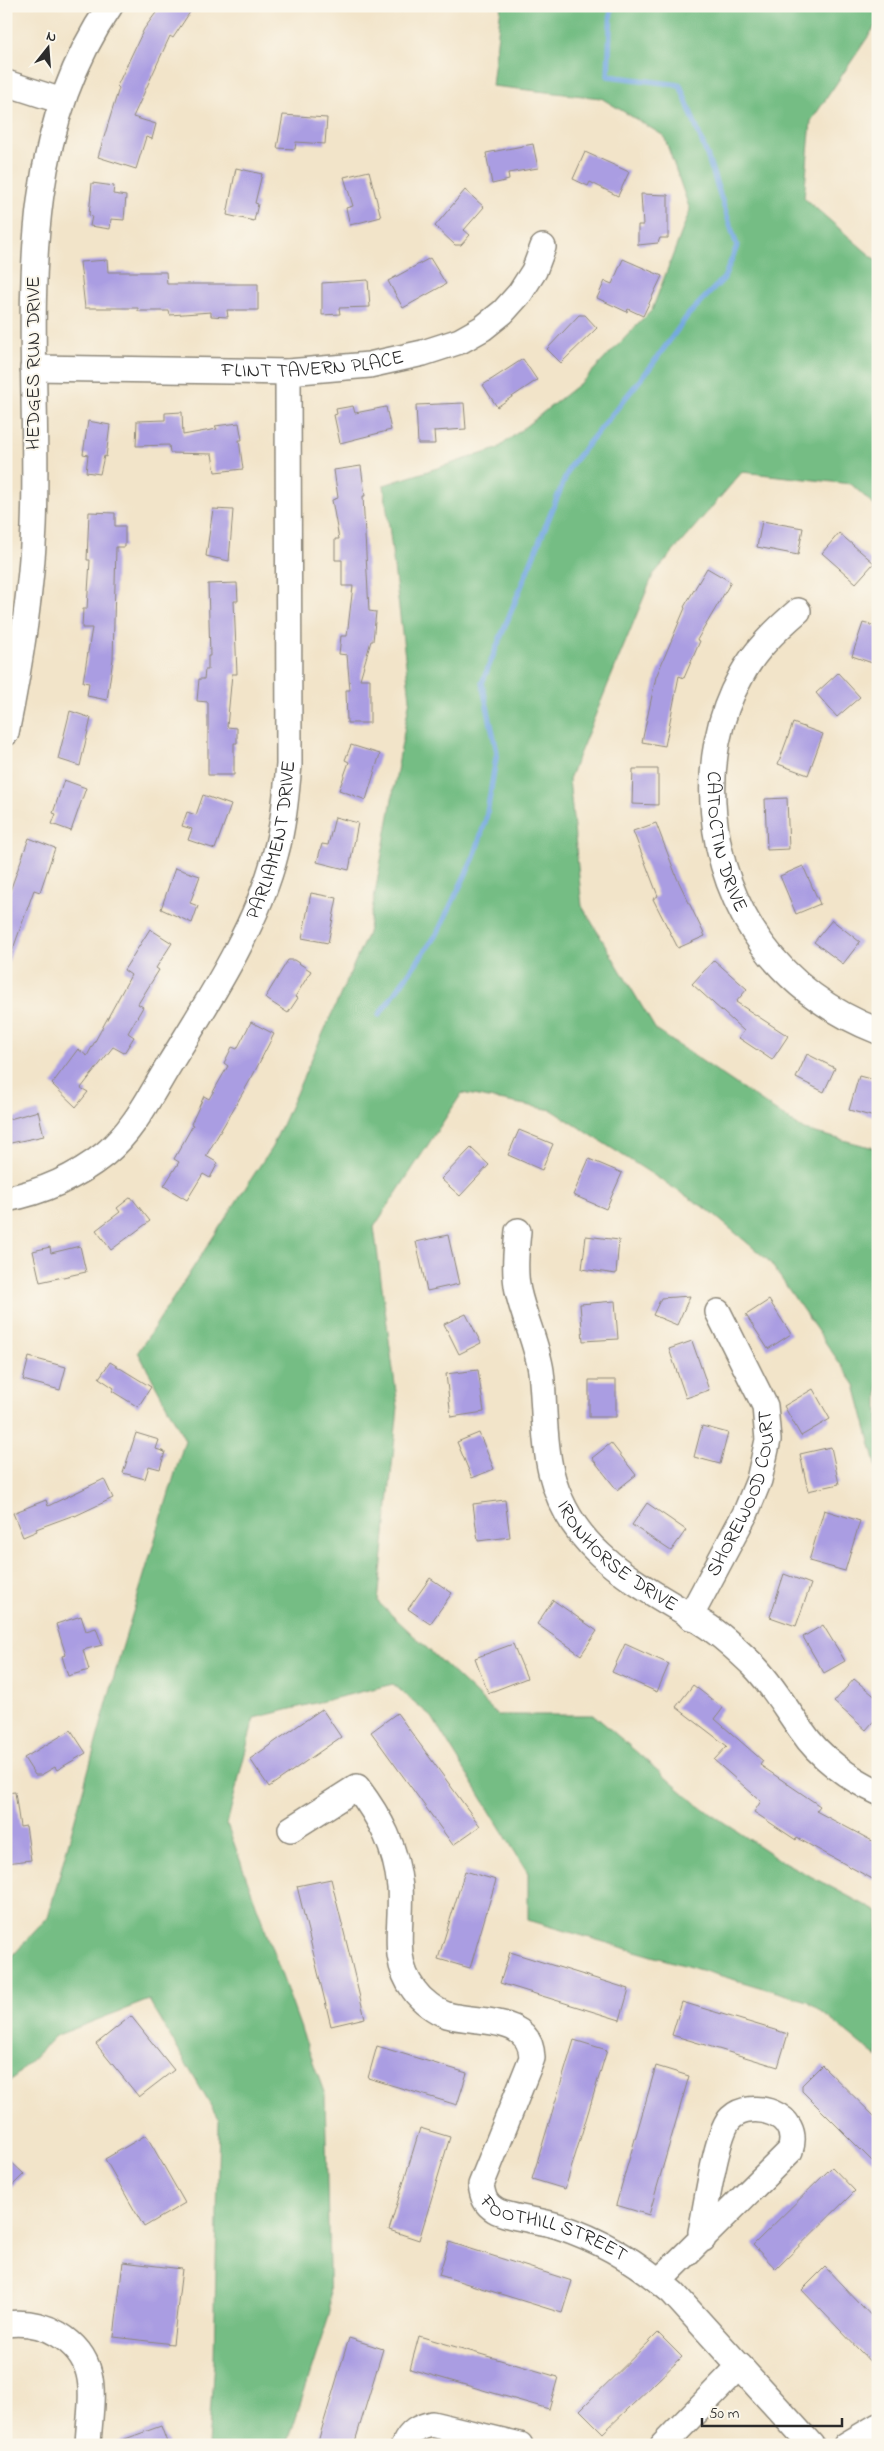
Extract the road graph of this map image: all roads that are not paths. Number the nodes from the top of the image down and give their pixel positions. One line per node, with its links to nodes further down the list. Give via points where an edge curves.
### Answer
1 (110, 6): 3 (street, HEDGES RUN DRIVE)
2 (6, 83): 3 (street)
3 (62, 101): 5 (street, HEDGES RUN DRIVE, via 48,152 38,209 33,267)
4 (543, 247): 6 (street, FLINT TAVERN PLACE, via 534,271 520,293 483,328 460,341 369,365)
5 (33, 368): 6 (street, FLINT TAVERN PLACE); 8 (street, HEDGES RUN DRIVE, via 35,485 31,573 19,670)
6 (288, 372): 10 (street, PARLIAMENT DRIVE, via 289,765 285,809 263,893 245,934 128,1132 106,1153 66,1179 50,1187)
7 (798, 611): 9 (street, CATOCTIN DRIVE, via 759,650 741,675 723,717 714,758 713,793 721,856 744,915 761,944 783,970 836,1012)
8 (6, 733)
9 (878, 1031)
10 (6, 1199)
11 (518, 1231): 13 (street, IRONHORSE DRIVE, via 515,1258 518,1289 540,1369 545,1439 559,1496 573,1522 598,1555 636,1585)
12 (718, 1312): 13 (street, SHOREWOOD COURT, via 765,1406 768,1440 759,1480 746,1512)
13 (690, 1617): 14 (street, IRONHORSE DRIVE, via 732,1645 762,1674 802,1732 824,1756)
14 (878, 1792)
15 (291, 1829): 17 (street, FOOTHILL STREET, via 357,1787 379,1815 394,1856 400,1886 398,1947 401,1968 410,1985 429,2005 446,2015 519,2029 527,2037 532,2047 532,2058 481,2185 483,2198 489,2206 498,2212 557,2226 592,2239)
16 (703, 2239): 16 (street, via 790,2151 793,2131 781,2116 755,2109 743,2111 725,2126 708,2198); 17 (street)
17 (660, 2281): 19 (street, FOOTHILL STREET)
18 (6, 2324): 21 (street, via 36,2325 54,2332 73,2343 83,2355 91,2382)
19 (740, 2366): 24 (street); 25 (street, FOOTHILL STREET)
20 (878, 2426): 26 (street)
21 (88, 2445)
22 (404, 2445): 23 (street, via 411,2433 432,2424)
23 (520, 2445)
24 (663, 2445)
25 (811, 2445)
26 (846, 2445)

